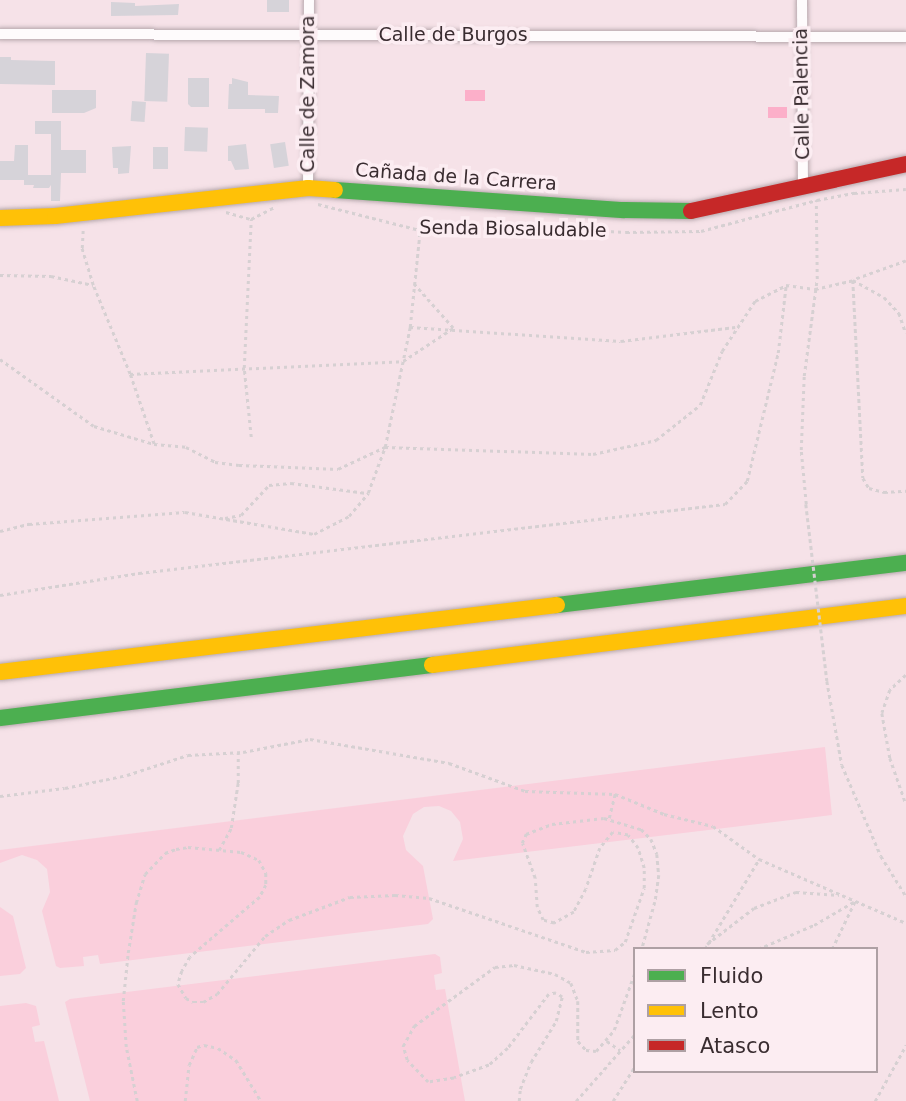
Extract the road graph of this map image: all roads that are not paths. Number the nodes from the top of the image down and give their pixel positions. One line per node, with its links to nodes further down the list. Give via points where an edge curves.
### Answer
1 (309, 0): 4 (street, Calle de Zamora)
2 (802, 0): 5 (street, Calle Palencia)
3 (0, 34): 4 (street, Calle de Burgos)
4 (309, 34): 5 (street, Calle de Burgos); 8 (street, Calle de Zamora)
5 (801, 36): 6 (street, Calle de Burgos); 9 (street, Calle Palencia)
6 (906, 37)
7 (906, 164): 9 (main road, Cañada de la Carrera)
8 (308, 188): 9 (main road, Cañada de la Carrera, via 691,211); 10 (main road, Cañada de la Carrera)
9 (803, 188)
10 (0, 218)
11 (906, 563): 13 (main road)
12 (906, 607): 14 (main road)
13 (0, 672)
14 (0, 718)

